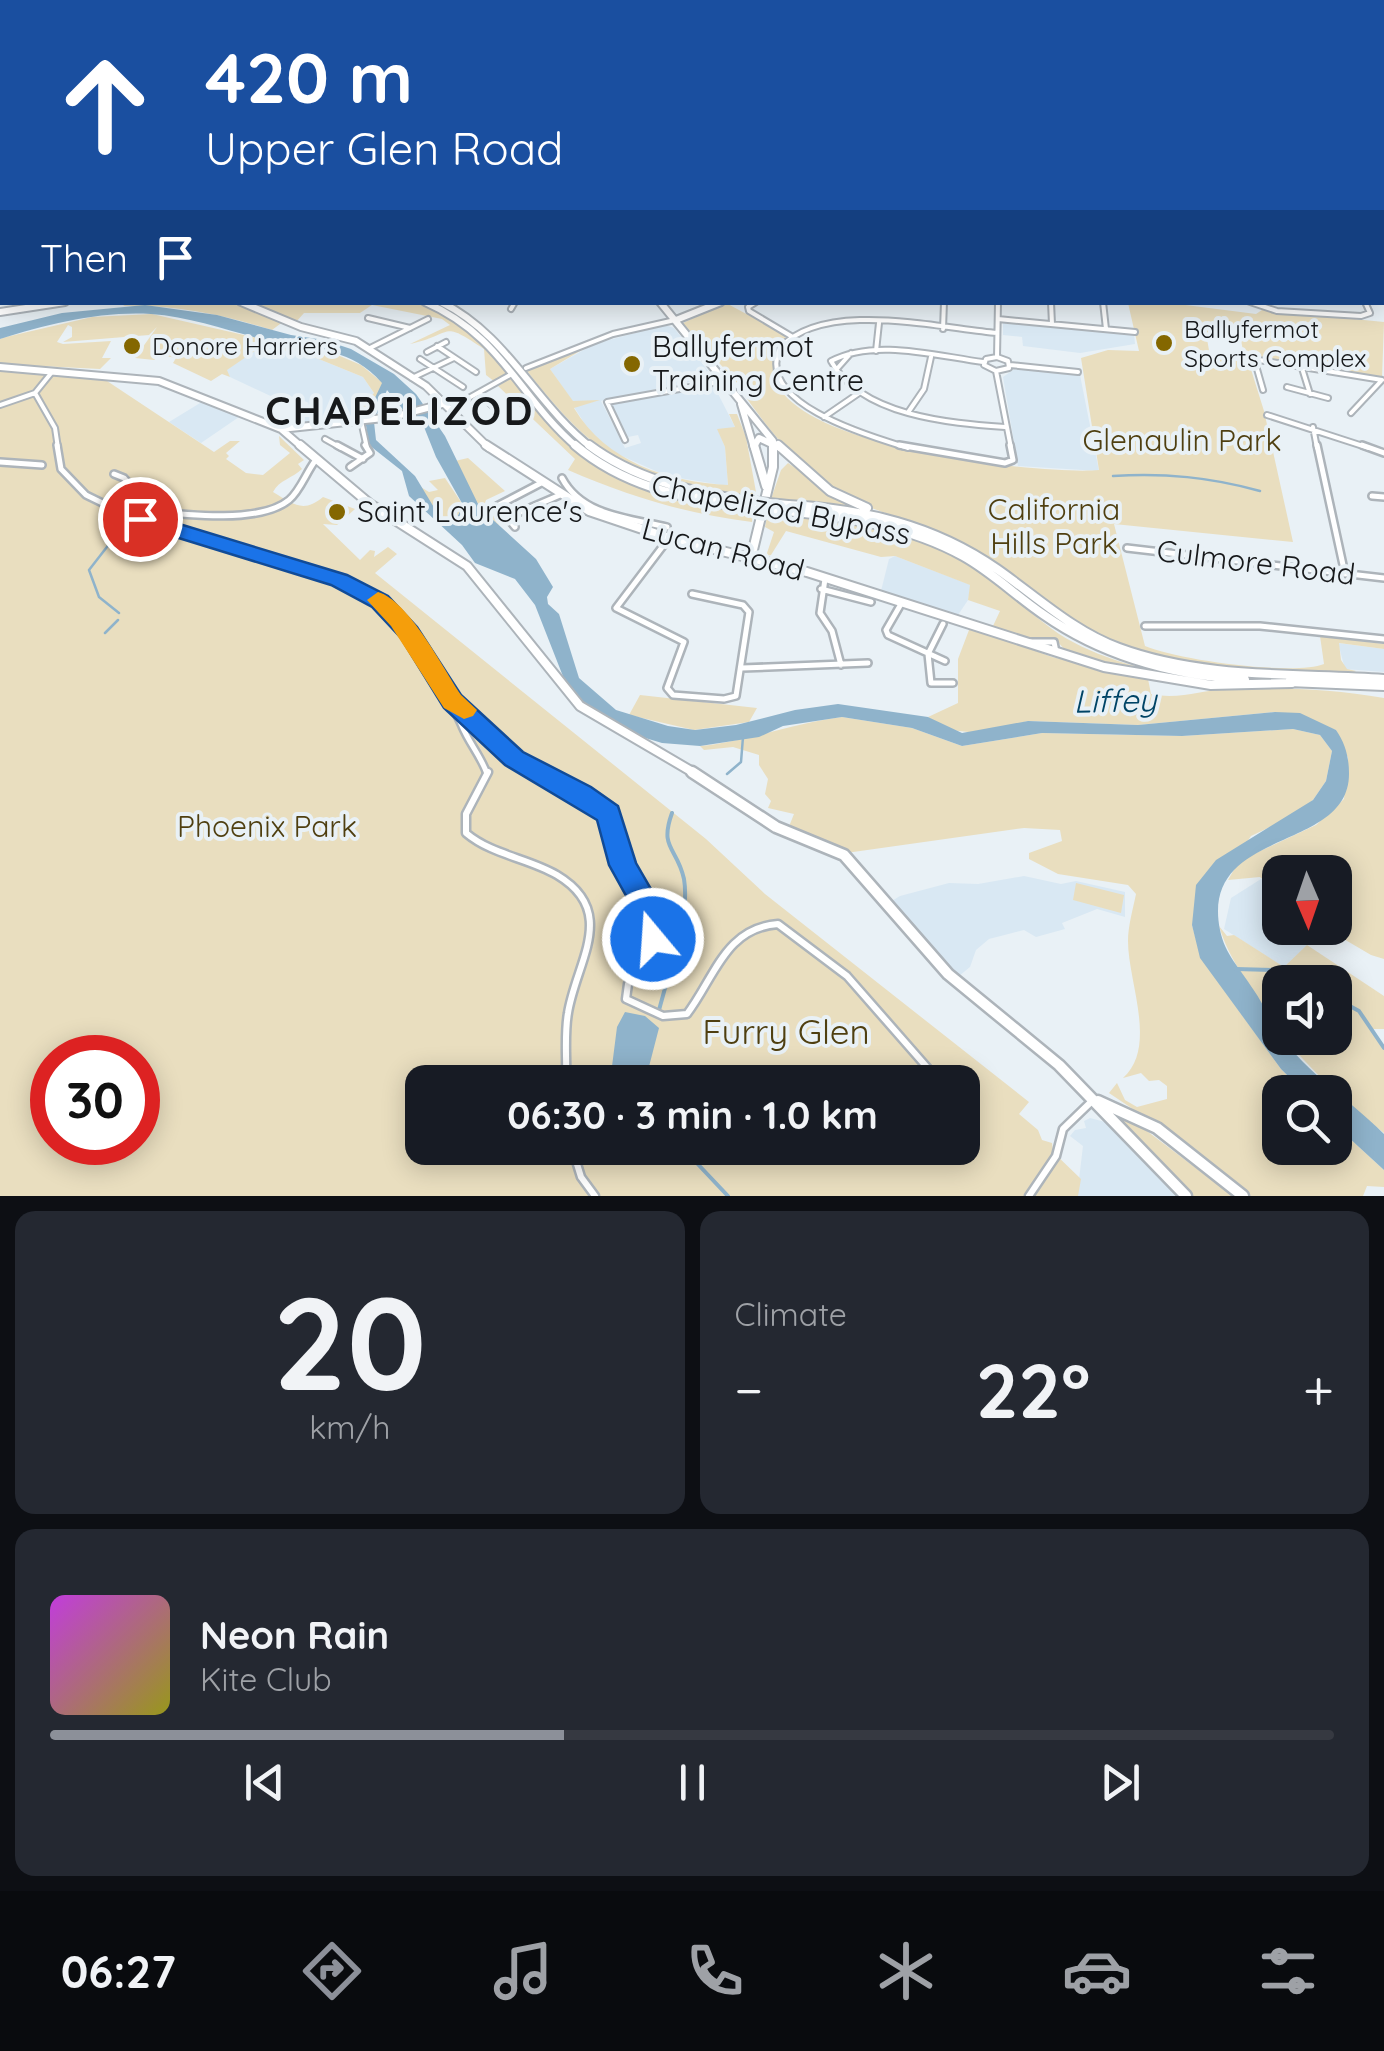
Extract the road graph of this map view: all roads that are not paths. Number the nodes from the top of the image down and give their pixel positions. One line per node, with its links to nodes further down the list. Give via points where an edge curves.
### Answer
1 (26, 305): 17 (main road)
2 (40, 305): 17 (main road)
3 (247, 305): 32 (main road, Lucan Road, via 351,338)
4 (432, 305): 90 (main road, Chapelizod Bypass, via 482,333 569,440 602,465 648,487)
5 (447, 305): 90 (main road, Chapelizod Bypass, via 488,330 558,417 601,454 654,480)
6 (513, 305): 16 (street)
7 (663, 305): 20 (main road)
8 (714, 305): 20 (main road)
9 (751, 305): 29 (street, via 749,311)
10 (944, 305): 25 (street)
11 (998, 305): 21 (street)
12 (1051, 305): 23 (street)
13 (1103, 305): 26 (street)
14 (1258, 305): 15 (street, via 1277,312 1366,316)
15 (1366, 305)
16 (511, 309)
17 (0, 310)
18 (368, 318): 24 (street)
19 (428, 319): 24 (street)
20 (676, 320): 44 (street, via 622,332); 52 (main road)
21 (998, 320): 23 (street); 28 (street)
22 (879, 323): 25 (street); 29 (street, via 830,324); 33 (street)
23 (1052, 324): 26 (street)
24 (410, 328): 32 (street)
25 (943, 329): 28 (street)
26 (1106, 330): 27 (street)
27 (1135, 332)
28 (998, 334): 36 (street)
29 (791, 336): 68 (street, via 777,354 778,374 794,396)
30 (446, 342): 31 (street)
31 (438, 346): 34 (street); 37 (street)
32 (366, 349): 50 (main road, Lucan Road)
33 (876, 351): 35 (street); 56 (street, via 833,358 834,371)
34 (426, 352)
35 (931, 357): 39 (street); 64 (street, via 924,390)
36 (997, 357): 39 (street); 41 (street)
37 (454, 358): 43 (street); 47 (street)
38 (420, 359): 43 (street)
39 (984, 362): 46 (street)
40 (1301, 365): 51 (street); 55 (street, via 1256,361); 59 (street)
41 (1010, 366): 46 (street); 48 (street)
42 (0, 367): 45 (main road)
43 (433, 368): 50 (street); 53 (street)
44 (526, 368)
45 (54, 370): 57 (street); 72 (main road, via 166,382)
46 (996, 371): 70 (street)
47 (476, 372)
48 (1078, 372)
49 (510, 375): 58 (street)
50 (412, 378): 63 (main road, Lucan Road)
51 (1383, 379): 66 (street)
52 (726, 380): 60 (main road); 74 (street, via 607,402)
53 (463, 387)
54 (1287, 387): 59 (street)
55 (1263, 390)
56 (860, 392): 64 (street); 68 (street)
57 (35, 393): 62 (street); 92 (street, via 55,428 61,469 73,485)
58 (480, 394): 63 (street); 65 (street)
59 (1310, 394): 61 (street)
60 (738, 395): 75 (main road); 76 (main road)
61 (1328, 398)
62 (0, 405)
63 (446, 407): 69 (main road); 85 (main road, Lucan Road)
64 (909, 411): 70 (street)
65 (499, 412)
66 (1351, 413)
67 (1266, 415): 71 (street)
68 (824, 416): 70 (street, via 917,450 1011,462)
69 (362, 421): 72 (main road); 78 (street, via 370,451)
70 (1006, 427)
71 (1313, 427): 77 (street); 103 (street)
72 (281, 430): 79 (main road)
73 (325, 440): 78 (street)
74 (625, 440)
75 (773, 441): 76 (main road, via 759,438); 86 (main road); 95 (main road, via 830,491)
76 (755, 445): 86 (main road)
77 (1384, 454)
78 (363, 459): 82 (street)
79 (315, 461): 94 (street, via 288,501 248,512); 124 (main road, via 467,566 580,706 776,827 840,852 948,974)
80 (0, 462): 81 (street)
81 (42, 465)
82 (350, 468)
83 (114, 474): 94 (street, via 142,498)
84 (562, 478): 99 (street, via 582,501)
85 (540, 483): 87 (main road, Lucan Road); 91 (street)
86 (767, 490): 102 (main road)
87 (560, 495): 98 (street, via 511,516); 99 (main road, Lucan Road)
88 (1372, 496): 89 (street)
89 (1384, 497)
90 (741, 503): 93 (main road, Chapelizod Bypass, bridge)
91 (497, 506)
92 (111, 508): 94 (street); 121 (street, via 369,594 409,632)
93 (787, 508): 95 (main road, Chapelizod Bypass); 96 (main road, Chapelizod Bypass); 118 (main road, Chapelizod Bypass, via 884,525 931,541 976,564 1079,638 1133,662 1203,677)
94 (130, 509)
95 (880, 514): 96 (main road, Chapelizod Bypass)
96 (913, 525): 119 (main road, Chapelizod Bypass, via 980,557 1055,614 1135,654 1203,670)
97 (667, 527): 99 (street)
98 (516, 528)
99 (647, 528): 100 (main road, Lucan Road)
100 (669, 538): 102 (main road, Lucan Road); 117 (street, via 616,608 684,642 667,688 673,695 734,697)
101 (1127, 548): 103 (street, Culmore Road)
102 (751, 558): 104 (main road, Lucan Road)
103 (1345, 574): 105 (street, Culmore Road)
104 (825, 578): 106 (street); 108 (main road, Lucan Road)
105 (1384, 578)
106 (820, 589): 109 (street); 116 (street, via 820,614)
107 (692, 594): 117 (street, via 749,612)
108 (902, 601): 113 (street, via 886,633); 118 (main road, Lucan Road, via 1116,670 1176,681)
109 (871, 602)
110 (943, 624): 113 (street)
111 (1145, 626): 112 (street, via 1260,626)
112 (1384, 639)
113 (928, 654): 114 (street); 120 (street, via 930,682)
114 (946, 661)
115 (868, 663): 116 (street)
116 (841, 665): 117 (street)
117 (742, 668)
118 (1292, 682): 119 (main road)
119 (1384, 682)
120 (952, 683)
121 (452, 702): 122 (street, via 488,772 462,824 466,835 479,846 554,870 588,910 592,939 573,985); 123 (street, via 502,750 613,820 622,865 649,910 652,930 652,947 626,999 664,1016 687,1014 734,937 752,926 778,924 847,976)
122 (567, 1065)
123 (925, 1065)
124 (1084, 1089): 125 (main road); 126 (street)
125 (1094, 1100): 126 (street); 130 (main road); 131 (main road, via 1156,1127)
126 (1080, 1112): 129 (street, via 1063,1129 1056,1156)
127 (577, 1165): 128 (street)
128 (595, 1196)
129 (1029, 1196)
130 (1186, 1196)
131 (1243, 1196)

